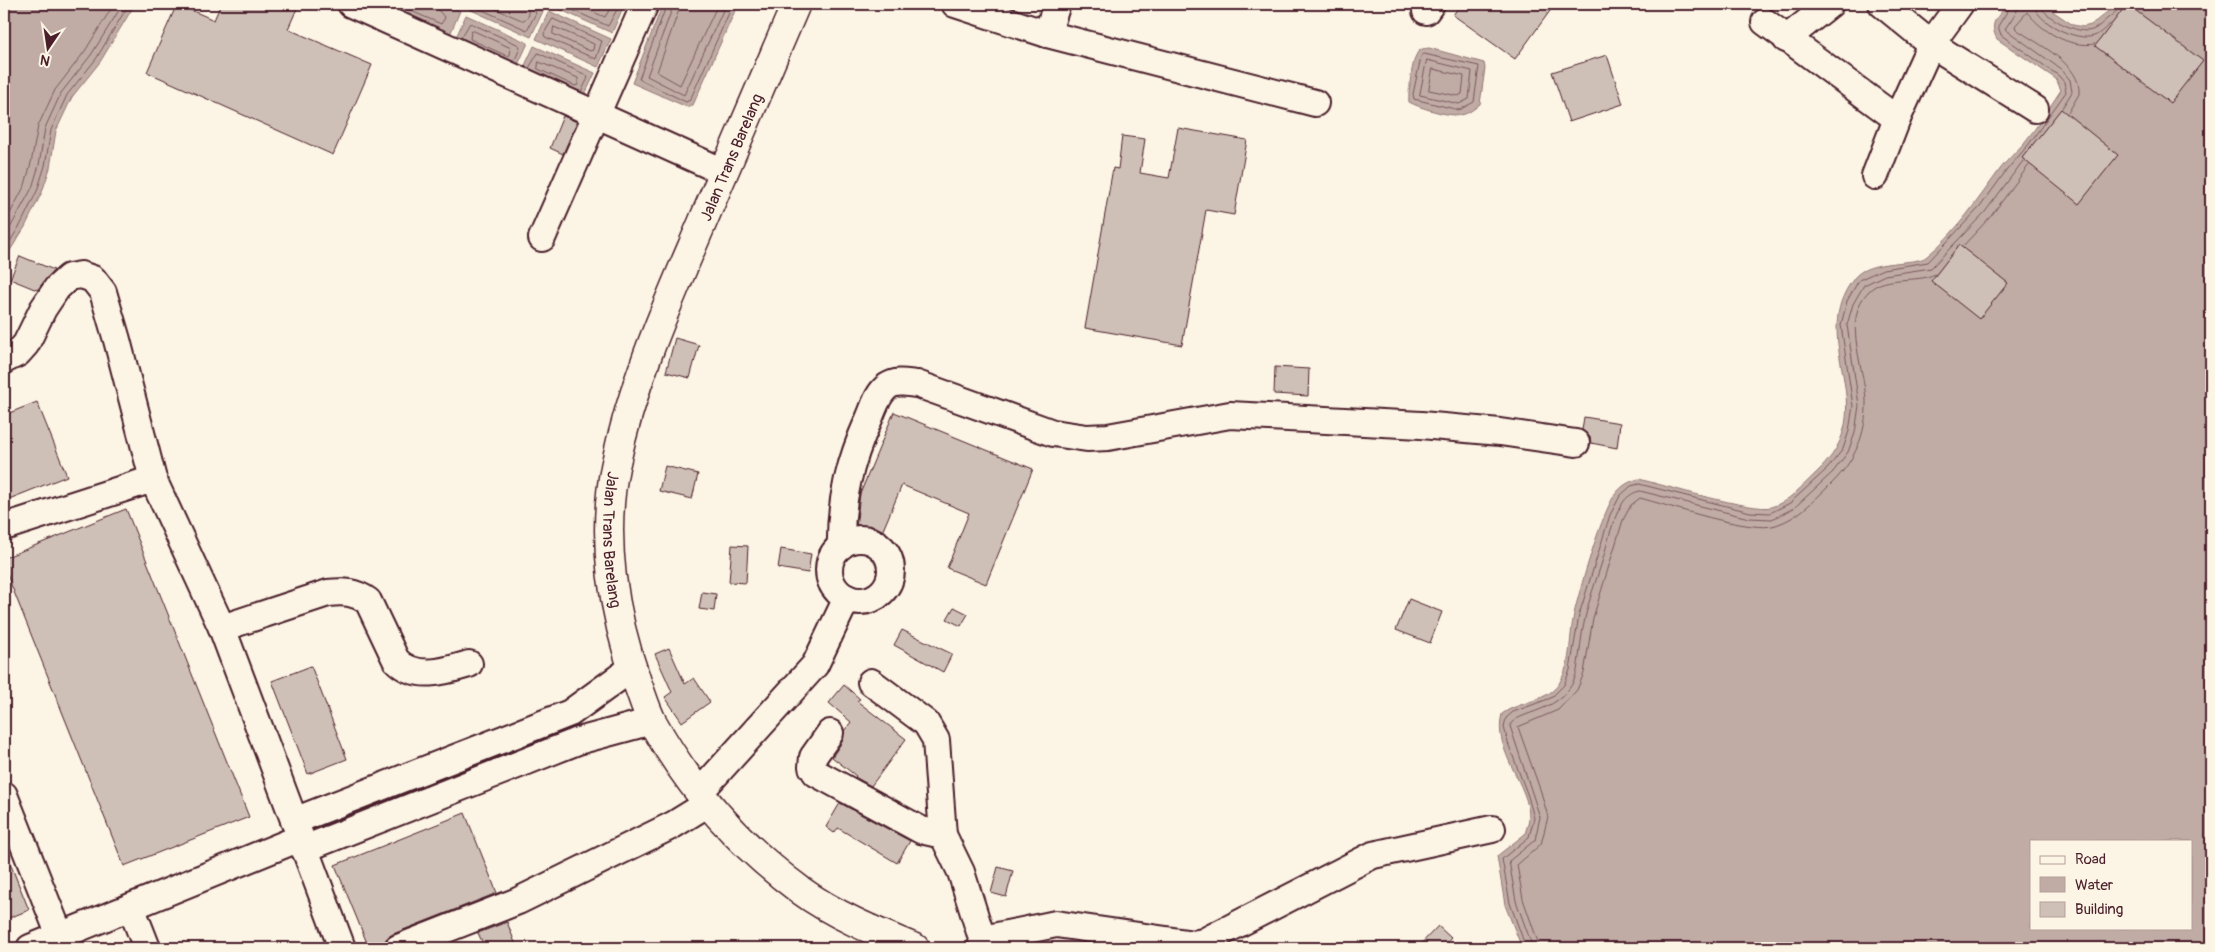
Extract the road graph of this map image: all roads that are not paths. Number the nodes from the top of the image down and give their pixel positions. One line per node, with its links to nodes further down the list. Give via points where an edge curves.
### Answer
1 (351, 4): 15 (street)
2 (645, 4): 15 (street)
3 (796, 4): 17 (highway, Jalan Trans Barelang)
4 (955, 4): 10 (street)
5 (1057, 4): 10 (street)
6 (1830, 4): 11 (street)
7 (1882, 4): 12 (street)
8 (1960, 4): 12 (street)
9 (1765, 22): 11 (street)
10 (1047, 34): 13 (street)
11 (1786, 39): 16 (street)
12 (1931, 44): 14 (street); 16 (street)
13 (1315, 104)
14 (2035, 110)
15 (597, 115): 17 (street); 19 (street)
16 (1897, 119): 18 (street)
17 (724, 172): 28 (highway, Jalan Trans Barelang, via 652,342 630,402 614,470 609,533 611,570 618,618)
18 (1875, 176)
19 (542, 238)
20 (4, 360): 22 (street, via 26,344 43,309 69,277 82,275 93,279 103,292 115,332)
21 (1576, 443): 24 (street, via 1437,427 1230,415 1108,437 1077,437 1053,433 917,384 902,382 889,385 880,393 854,452 843,494)
22 (153, 479): 23 (street); 26 (street)
23 (4, 527)
24 (841, 546): 25 (street, via 832,558 829,574 832,584); 25 (street, via 850,540 872,541 880,546 890,562 889,582 877,596 868,600)
25 (847, 598): 35 (street, via 815,665)
26 (222, 628): 27 (street, via 328,593 346,591 368,602 401,665 425,673 439,673); 38 (street)
27 (469, 664)
28 (632, 668): 30 (street); 31 (highway, Jalan Trans Barelang)
29 (871, 682): 37 (street, via 932,731 936,740)
30 (570, 713): 33 (street); 38 (street)
31 (652, 721): 33 (street); 35 (highway, Jalan Trans Barelang)
32 (830, 733): 37 (street, via 813,758 812,767 816,773 921,830)
33 (578, 741): 38 (street)
34 (4, 795): 40 (street)
35 (703, 798): 45 (street, via 673,825 518,901); 46 (highway, Jalan Trans Barelang, via 756,853 802,891 852,920)
36 (1492, 829): 41 (street, via 1373,855 1203,942 1194,944 1056,924)
37 (943, 835): 41 (street, via 962,872)
38 (299, 836): 39 (street); 44 (street)
39 (131, 907): 40 (street); 43 (street)
40 (60, 936): 42 (street)
41 (984, 944)
42 (30, 948)
43 (147, 948)
44 (342, 948)
45 (398, 948)
46 (915, 948)

